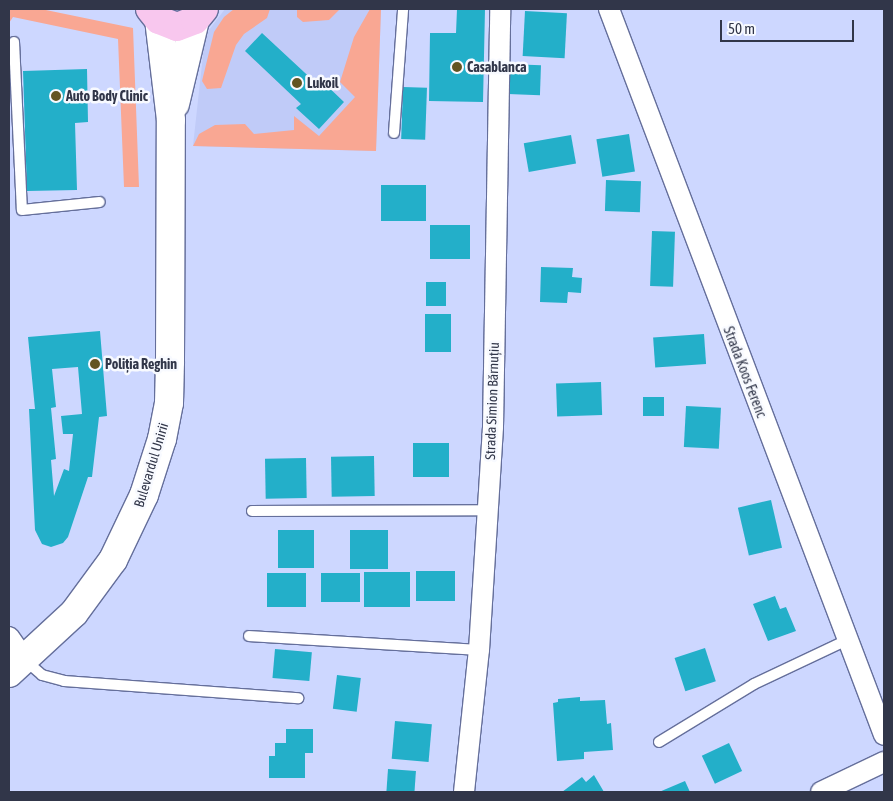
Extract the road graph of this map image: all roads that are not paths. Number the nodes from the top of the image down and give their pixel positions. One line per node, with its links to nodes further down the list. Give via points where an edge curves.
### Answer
1 (403, 9): 8 (lane)
2 (500, 9): 10 (street, Strada Simion Bărnuțiu, via 493,417)
3 (609, 9): 14 (street, Strada Koos Ferenc)
4 (155, 14): 5 (highway, via 177,27); 7 (main road, Bulevardul Unirii)
5 (200, 14): 7 (main road, Bulevardul Unirii)
6 (14, 42): 9 (lane, via 22,210)
7 (171, 120): 16 (main road, Bulevardul Unirii, via 169,402 162,438 144,495 113,560 74,613)
8 (394, 133)
9 (100, 202)
10 (488, 510): 11 (lane); 15 (street, Strada Simion Bărnuțiu)
11 (252, 511)
12 (249, 636): 15 (lane)
13 (9, 637): 16 (street)
14 (848, 640): 18 (street, Strada Koos Ferenc); 19 (lane, via 754,684)
15 (479, 650): 21 (street, Strada Simion Bărnuțiu)
16 (17, 667): 17 (lane, via 64,681)
17 (298, 698)
18 (884, 735)
19 (659, 742)
20 (884, 762): 22 (street)
21 (464, 792)
22 (822, 792)

